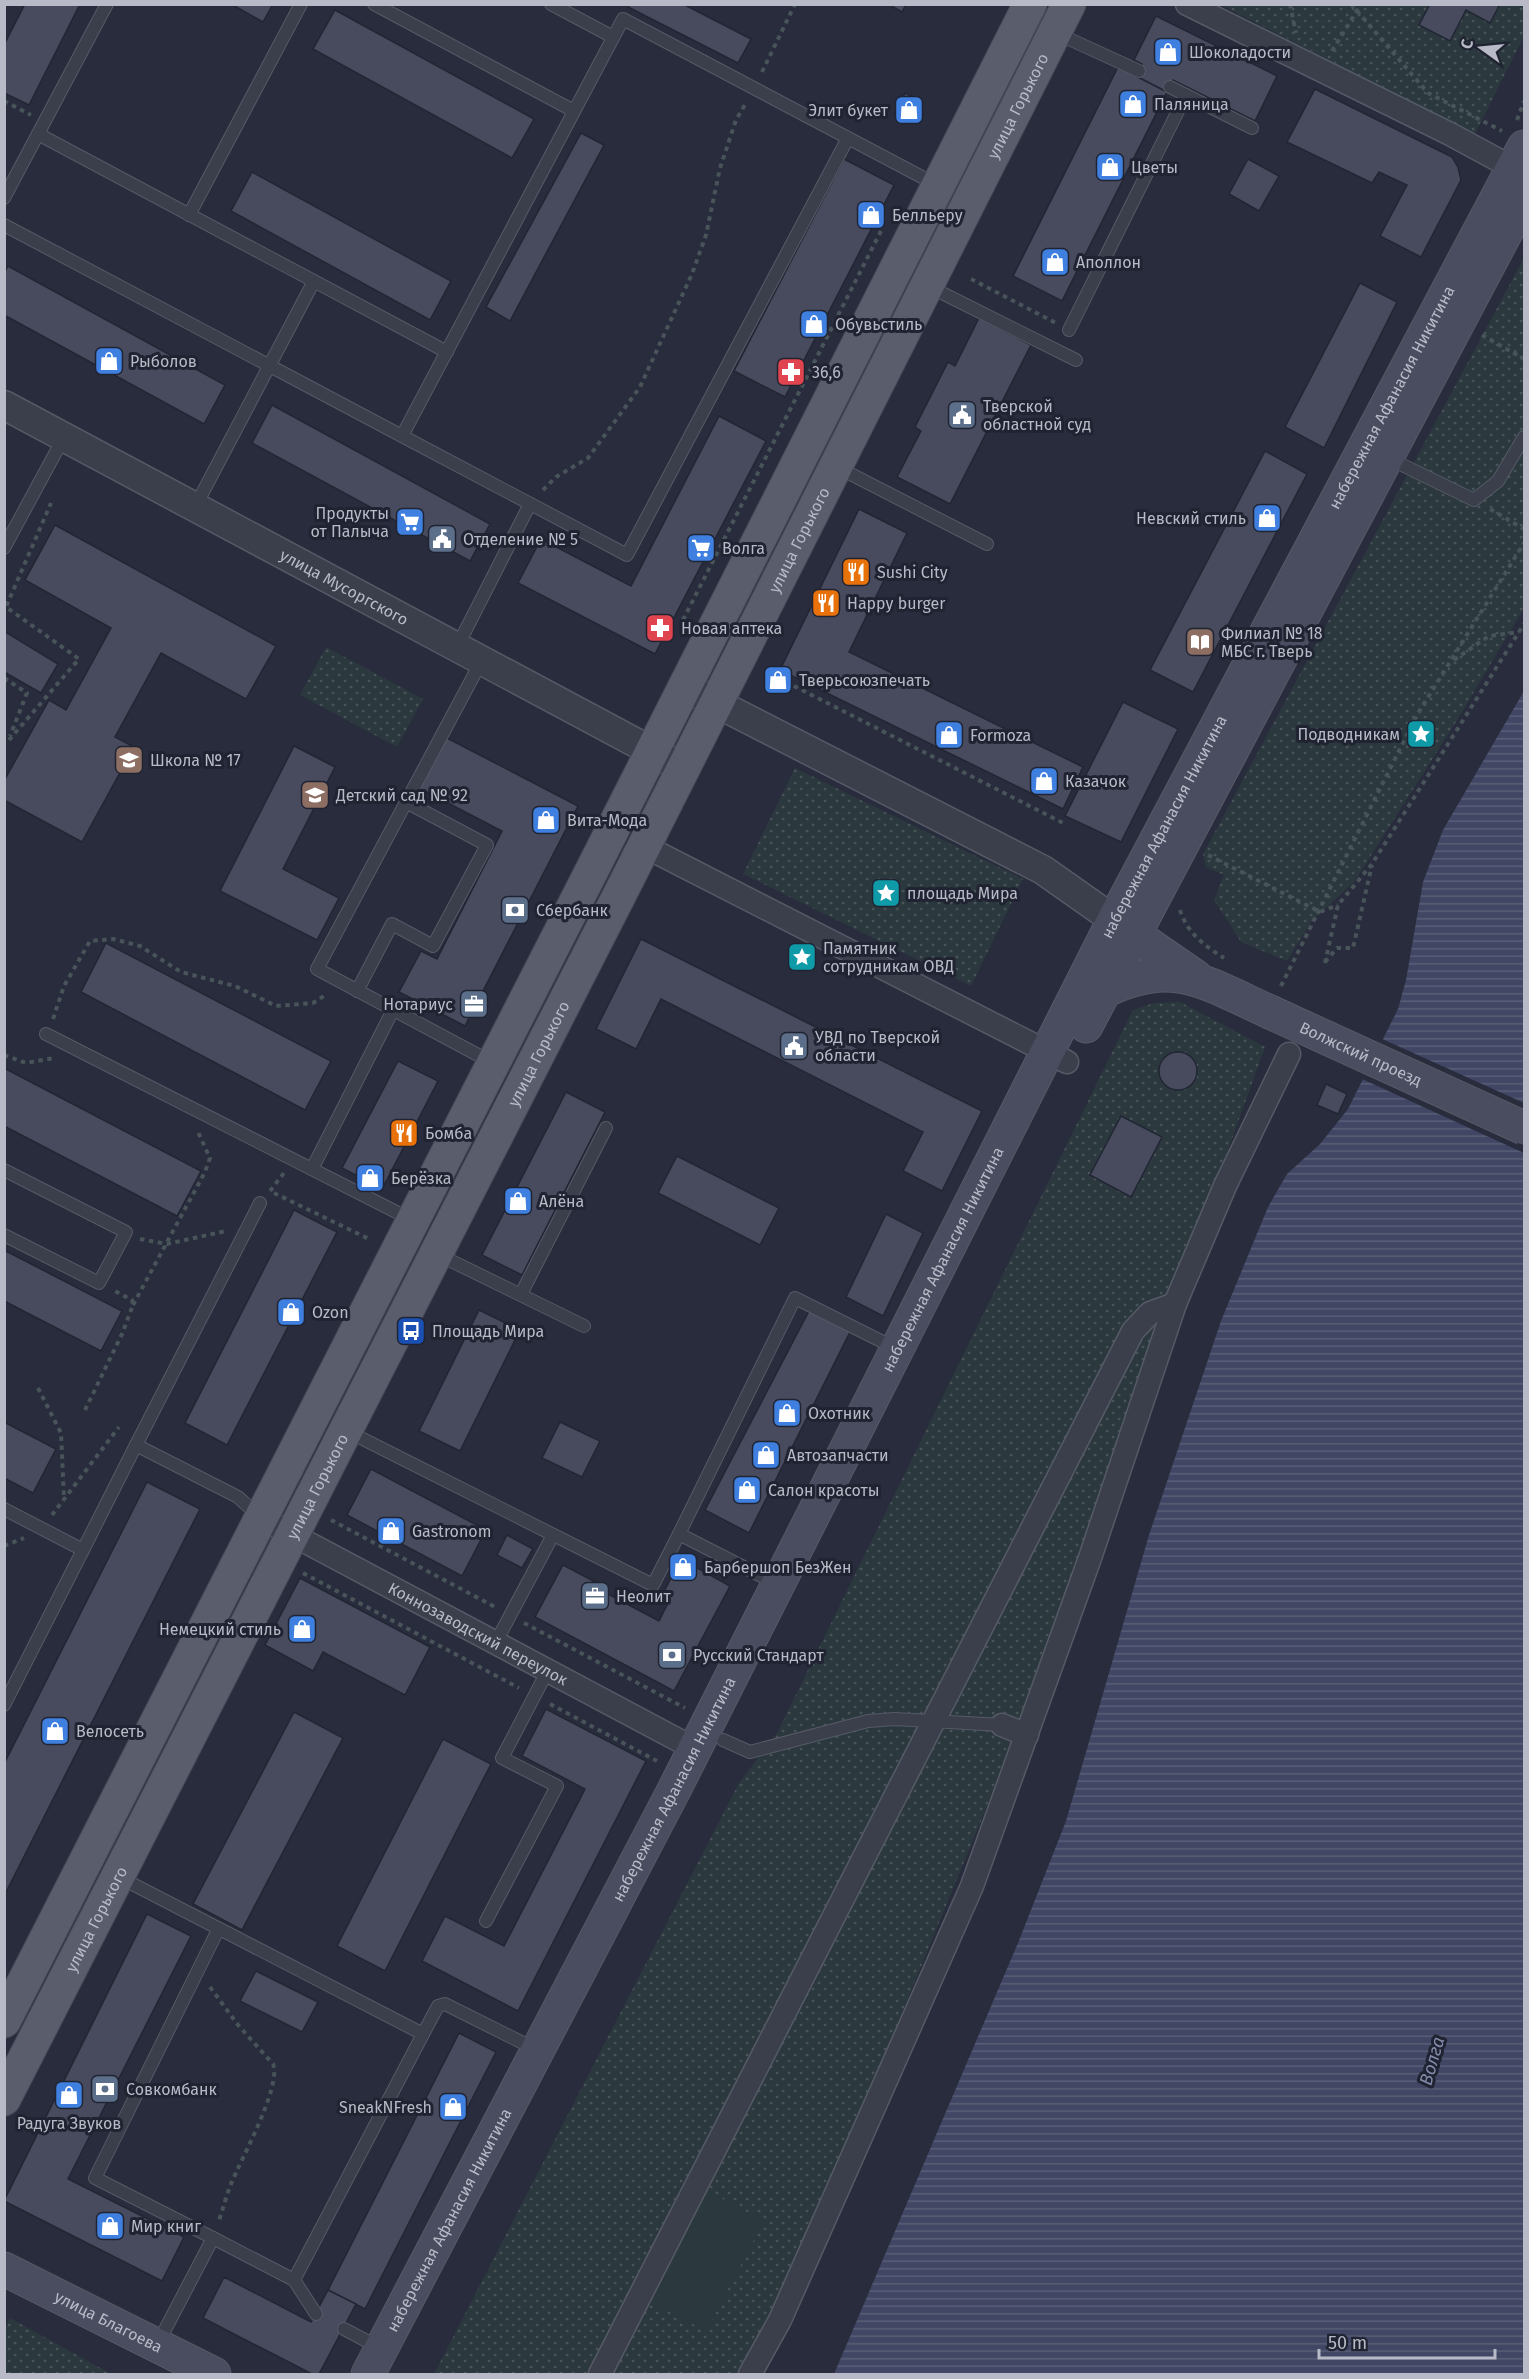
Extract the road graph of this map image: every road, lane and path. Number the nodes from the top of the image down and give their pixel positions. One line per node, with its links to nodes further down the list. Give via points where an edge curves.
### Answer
1 (107, 4): 20 (lane)
2 (301, 4): 27 (lane)
3 (374, 4): 19 (lane)
4 (551, 4): 12 (lane)
5 (795, 4): 16 (path)
6 (1029, 4): 25 (main road)
7 (1187, 4): 13 (street)
8 (1351, 4): 10 (path)
9 (1361, 4): 10 (path)
10 (1356, 11): 13 (path); 24 (path, via 1428,93)
11 (1062, 18): 14 (lane); 32 (main road, улица Горького)
12 (614, 37): 16 (lane, via 623,19); 19 (lane)
13 (1320, 70): 24 (street)
14 (1138, 71)
15 (1170, 87): 17 (lane)
16 (753, 88): 23 (lane); 47 (path, via 736,120 692,274 640,387 588,458 556,477)
17 (1186, 95): 21 (lane); 33 (lane)
18 (4, 101): 20 (path)
19 (574, 111): 35 (lane)
20 (45, 122): 22 (lane)
21 (1252, 128)
22 (38, 135): 26 (lane); 27 (lane)
23 (848, 138): 25 (lane); 47 (lane, via 627,555)
24 (1519, 164): 43 (main road, набережная Афанасия Никитина); 73 (main road, набережная Афанасия Никитина)
25 (938, 186): 61 (main road)
26 (4, 198)
27 (189, 215): 31 (lane)
28 (888, 218): 53 (path)
29 (4, 225): 38 (lane)
30 (971, 279): 33 (path)
31 (314, 281): 35 (lane); 38 (lane)
32 (927, 285): 37 (lane); 44 (main road, улица Горького)
33 (1069, 330)
34 (1489, 339): 36 (path)
35 (447, 352): 40 (lane)
36 (1524, 358)
37 (1076, 360)
38 (270, 366): 40 (lane); 48 (lane)
39 (4, 405): 41 (street, улица Мусоргского)
40 (402, 436): 47 (lane)
41 (64, 437): 48 (street, улица Мусоргского); 52 (lane)
42 (1524, 437): 46 (lane, via 1498,481)
43 (1388, 458): 46 (lane); 70 (main road, набережная Афанасия Никитина)
44 (836, 466): 51 (lane); 62 (main road, улица Горького)
45 (52, 499): 60 (path, via 6,607 79,659 9,740 27,693)
46 (1474, 500): 49 (path)
47 (530, 504): 56 (lane)
48 (195, 507): 56 (street, улица Мусоргского)
49 (1524, 529)
50 (1524, 543): 58 (path)
51 (987, 544)
52 (4, 548)
53 (683, 620)
54 (1524, 624): 55 (path)
55 (1520, 632): 58 (path, via 1489,636); 69 (path)
56 (457, 647): 57 (street, улица Мусоргского)
57 (482, 660): 63 (street, улица Мусоргского); 65 (lane)
58 (1451, 662): 72 (path, via 1417,715)
59 (774, 667): 66 (path, via 790,684)
60 (4, 678)
61 (685, 687): 62 (street); 63 (main road)
62 (716, 703): 64 (main road, улица Горького); 73 (street, via 1043,870)
63 (652, 751): 64 (street, улица Мусоргского); 86 (main road)
64 (683, 768): 67 (main road, улица Горького)
65 (406, 802): 76 (lane, via 317,969); 77 (lane, via 487,845 433,946 392,924)
66 (1065, 824)
67 (644, 846): 82 (street, via 1000,1029); 100 (main road, улица Горького)
68 (1207, 854): 72 (path)
69 (1372, 864): 71 (path); 71 (path, via 1353,948 1337,948 1324,963)
70 (1167, 895): 73 (main road, набережная Афанасия Никитина); 74 (path, via 1203,944); 75 (main road, Волжский проезд, via 1159,915 1167,937)
71 (1338, 905): 72 (path)
72 (1320, 912): 79 (path)
73 (1124, 926): 75 (main road, Волжский проезд); 78 (main road, набережная Афанасия Никитина); 82 (main road, набережная Афанасия Никитина)
74 (1233, 964)
75 (1198, 979): 78 (main road, Волжский проезд, via 1172,974 1146,976); 79 (main road, Волжский проезд)
76 (336, 980): 77 (lane); 81 (path, via 326,996 313,1003 276,1006 235,986 181,972 140,946 113,939 90,940 64,986)
77 (357, 991): 80 (lane)
78 (1104, 992): 82 (main road, Волжский проезд, via 1080,1006)
79 (1274, 1002): 89 (main road, Волжский проезд, bridge)
80 (393, 1010): 86 (lane); 91 (lane)
81 (46, 1034): 83 (lane)
82 (1058, 1046): 106 (main road, набережная Афанасия Никитина); 130 (main road, набережная Афанасия Никитина)
83 (84, 1053): 85 (path, via 27,1063); 87 (lane)
84 (1289, 1054): 103 (street, via 1225,1186)
85 (4, 1055)
86 (494, 1064): 94 (main road)
87 (187, 1106): 90 (lane); 99 (path, via 210,1158)
88 (606, 1128): 102 (lane)
89 (1524, 1128)
90 (294, 1160): 91 (lane); 98 (path, via 267,1194 279,1193)
91 (312, 1169): 94 (lane)
92 (4, 1170): 96 (lane)
93 (260, 1203): 95 (lane)
94 (413, 1221): 114 (main road)
95 (249, 1225): 99 (path); 111 (lane)
96 (126, 1232): 99 (path); 101 (lane)
97 (4, 1235): 101 (lane)
98 (369, 1239)
99 (167, 1244): 104 (path)
100 (436, 1253): 102 (lane); 110 (main road, улица Горького)
101 (99, 1283): 104 (path, via 132,1300)
102 (521, 1294): 105 (lane)
103 (1175, 1304): 127 (street, via 1150,1313 1133,1331); 129 (street)
104 (133, 1305): 108 (path)
105 (584, 1326)
106 (897, 1349): 117 (lane, via 795,1298); 122 (main road, набережная Афанасия Никитина)
107 (38, 1388): 112 (path, via 61,1433)
108 (85, 1410)
109 (119, 1427): 112 (path)
110 (346, 1430): 116 (main road, улица Горького); 118 (lane)
111 (136, 1445): 114 (lane, via 238,1497); 120 (lane)
112 (64, 1500): 115 (path)
113 (4, 1509): 115 (lane)
114 (261, 1518): 116 (street, Коннозаводский переулок); 136 (main road)
115 (42, 1529): 119 (path); 120 (lane)
116 (293, 1534): 123 (street, Коннозаводский переулок); 132 (main road, улица Горького)
117 (679, 1534): 118 (lane, via 653,1585); 122 (lane)
118 (553, 1535): 123 (lane)
119 (4, 1546)
120 (84, 1550): 126 (lane)
121 (298, 1570): 125 (path)
122 (778, 1584): 130 (main road, набережная Афанасия Никитина)
123 (496, 1642): 124 (street, Коннозаводский переулок)
124 (548, 1670): 125 (lane); 130 (street, Коннозаводский переулок)
125 (535, 1696): 131 (path); 133 (lane, via 502,1758 557,1786)
126 (4, 1705)
127 (937, 1720): 128 (lane); 130 (lane, via 868,1721 750,1752); 148 (street)
128 (1002, 1725): 129 (street)
129 (1027, 1735): 149 (street, via 972,1886 780,2320)
130 (709, 1744): 138 (main road, набережная Афанасия Никитина); 146 (main road, набережная Афанасия Никитина)
131 (660, 1763)
132 (118, 1877): 134 (lane); 139 (main road, улица Горького)
133 (486, 1920)
134 (218, 1930): 135 (lane); 137 (lane)
135 (197, 1972): 140 (path, via 277,2072); 140 (lane, via 95,2178)
136 (6, 2013)
137 (423, 2034): 138 (lane, via 438,2006 445,2004); 142 (lane)
138 (537, 2051): 146 (main road, набережная Афанасия Никитина)
139 (4, 2099)
140 (213, 2238): 142 (lane); 145 (lane)
141 (4, 2268): 145 (main road, улица Благоева)
142 (294, 2280): 143 (lane)
143 (316, 2314)
144 (344, 2329): 146 (lane)
145 (157, 2346): 147 (main road, улица Благоева)
146 (380, 2366)
147 (214, 2374)
148 (600, 2374)
149 (750, 2374)

